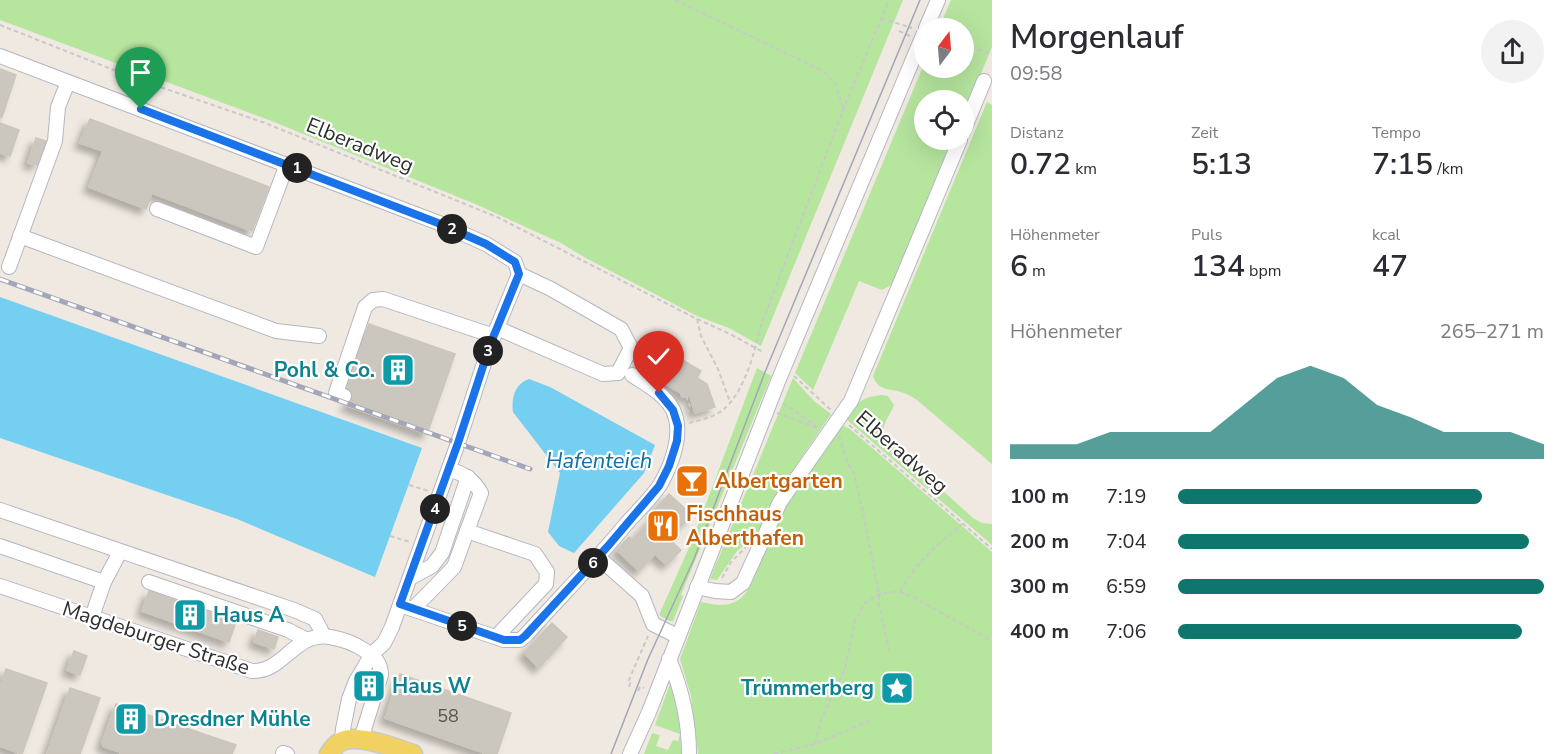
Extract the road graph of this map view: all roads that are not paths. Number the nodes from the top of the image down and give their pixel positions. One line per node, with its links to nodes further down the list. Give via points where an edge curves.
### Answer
1 (938, 0): 2 (street)
2 (928, 18)
3 (914, 47): 29 (street, bridge)
4 (0, 56): 6 (street)
5 (984, 81): 7 (street)
6 (68, 82): 9 (street); 11 (street, via 58,107 55,141)
7 (974, 105)
8 (956, 150): 29 (street, via 851,401 780,502 743,583 731,592)
9 (286, 164): 10 (street, via 256,247); 13 (street, via 486,244 515,262)
10 (157, 209)
11 (20, 236): 12 (street); 15 (street, via 276,331)
12 (9, 267)
13 (519, 274): 14 (street); 14 (street, via 621,329 631,348 618,374 603,374)
14 (495, 332): 17 (street, via 383,299 373,300 365,307 336,393); 18 (street)
15 (318, 336)
16 (632, 375): 24 (street, via 659,393 673,410 677,441 659,486)
17 (344, 396)
18 (449, 469): 19 (street); 25 (street)
19 (468, 477): 21 (street, via 481,493); 25 (street, via 442,553 432,566)
20 (0, 510): 23 (street)
21 (468, 531): 30 (street, via 454,567); 34 (street, via 535,554 547,572 546,584)
22 (0, 546): 26 (street)
23 (120, 552): 26 (street); 32 (street, via 294,610 315,620)
24 (598, 557): 33 (street, via 642,596 653,624); 34 (street, via 520,640)
25 (410, 578): 30 (street)
26 (104, 582): 31 (street)
27 (149, 582): 35 (street)
28 (0, 586): 31 (street, Magdeburger Straße)
29 (697, 587): 33 (street)
30 (406, 607): 34 (street); 36 (street, via 384,643)
31 (92, 617): 35 (street, Magdeburger Straße, via 252,671 271,668)
32 (324, 636): 35 (street); 36 (street, via 345,640)
33 (677, 636): 37 (street)
34 (496, 637)
35 (305, 639)
36 (372, 654): 38 (street, via 381,666 381,675); 38 (street, via 349,699 343,729)
37 (669, 659): 41 (street); 42 (street, via 682,690)
38 (352, 740): 39 (main road, via 336,745); 40 (main road)
39 (329, 754)
40 (413, 754)
41 (630, 754)
42 (689, 754)

